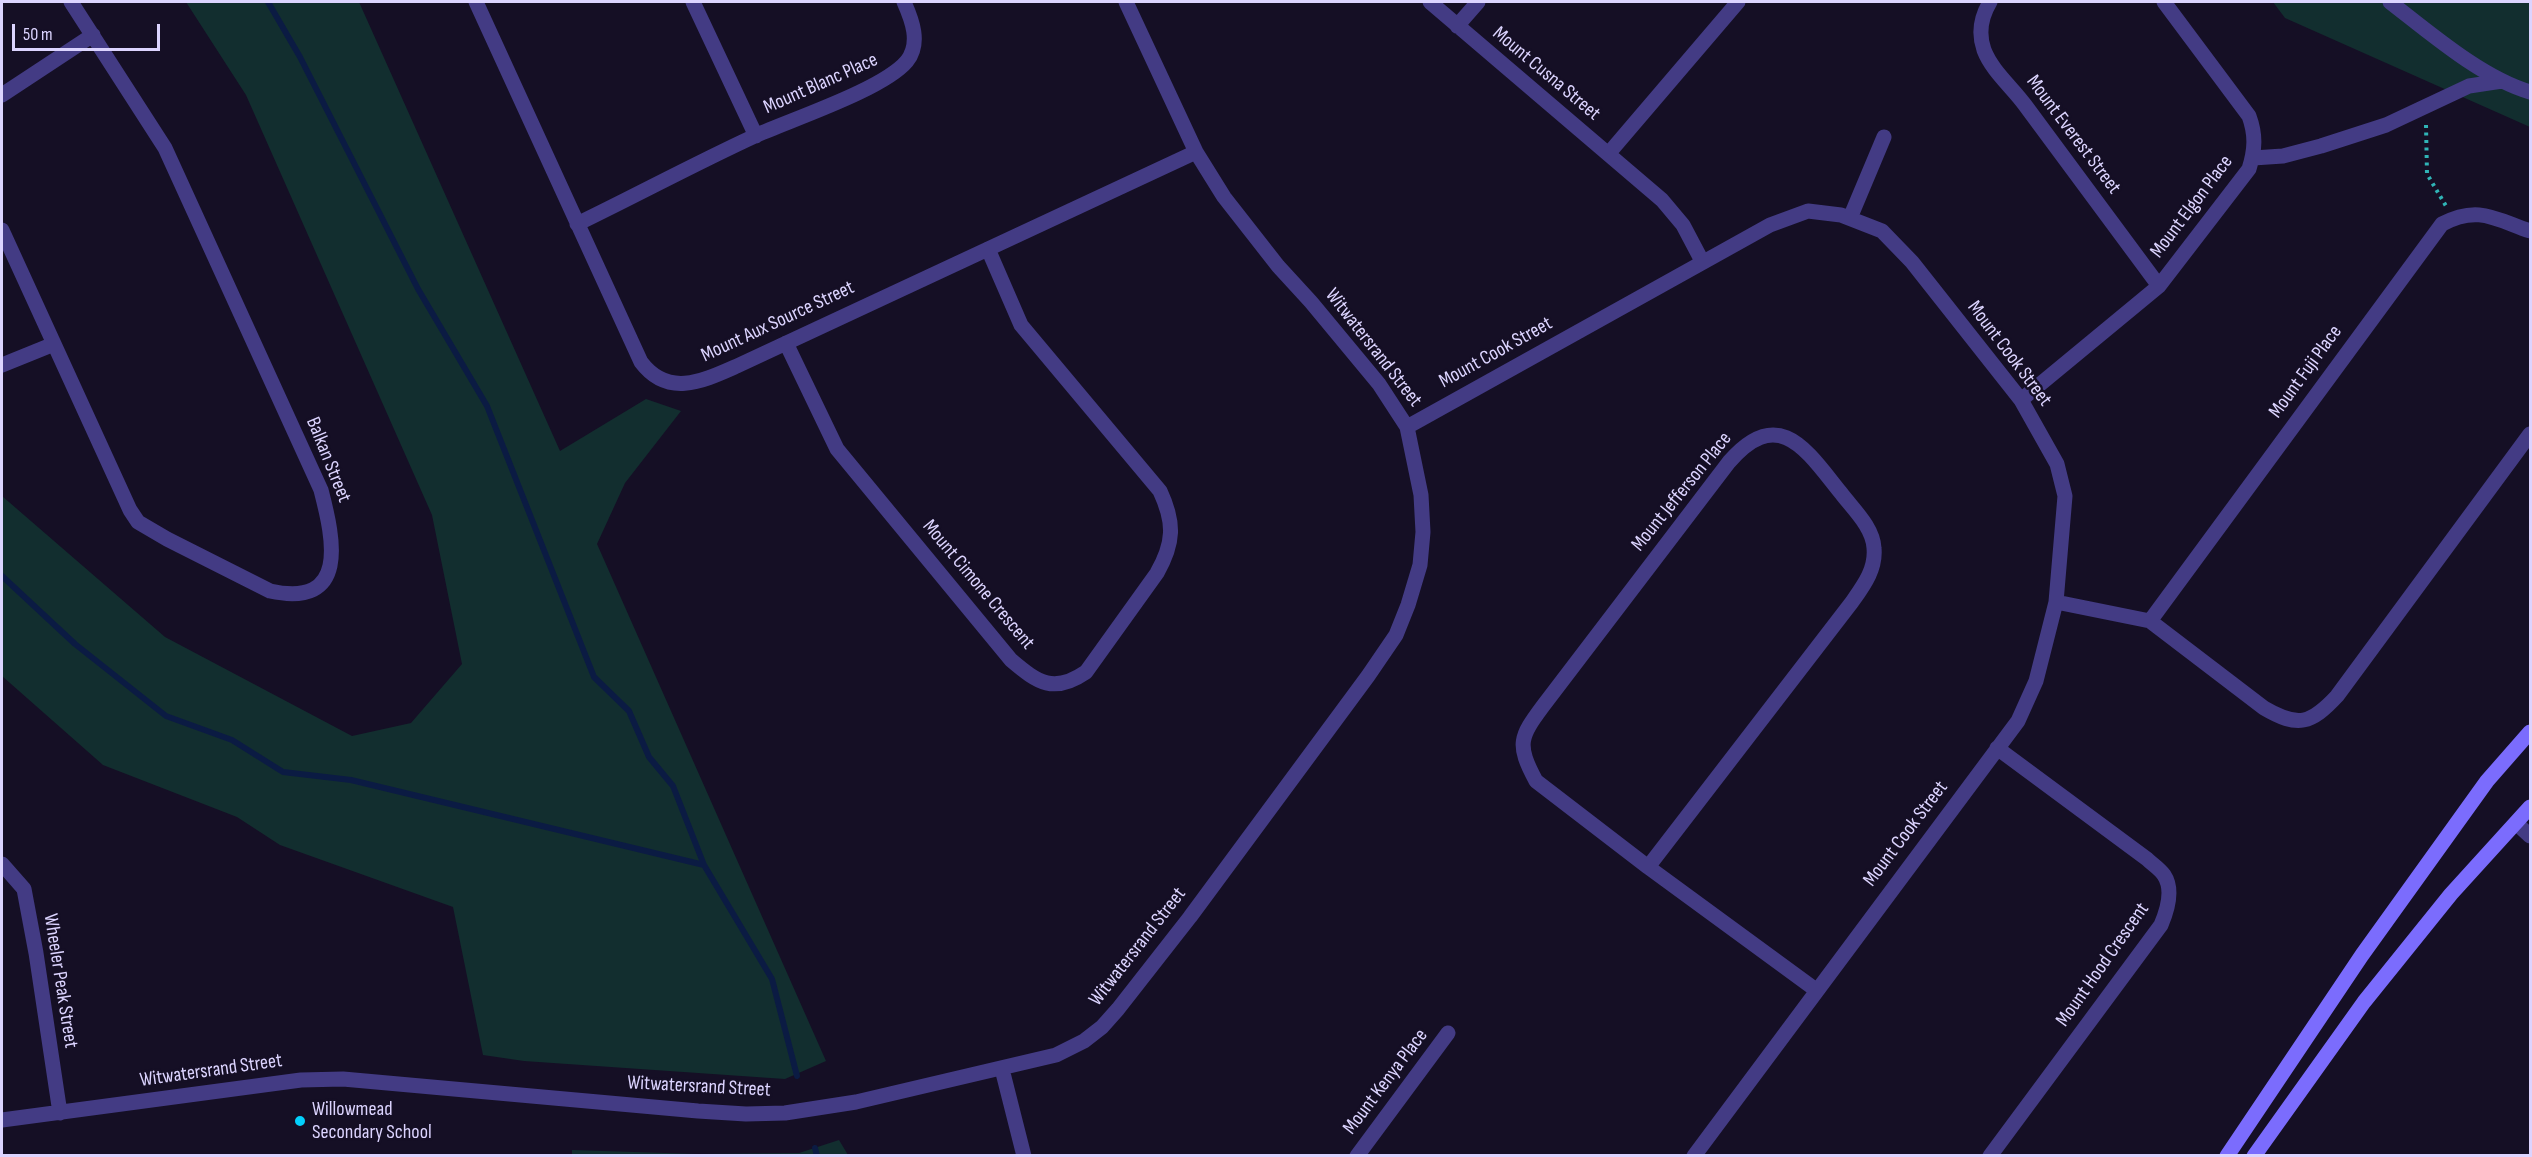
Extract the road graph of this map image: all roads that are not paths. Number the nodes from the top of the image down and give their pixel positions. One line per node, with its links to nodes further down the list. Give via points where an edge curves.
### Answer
1 (71, 2): 13 (street, Balkan Street)
2 (476, 2): 23 (street, Mount Aux Source Street)
3 (693, 2): 17 (street, Mount Blanc Place)
4 (904, 2): 17 (street, Mount Blanc Place, via 915,35 909,59 900,69)
5 (1126, 2): 19 (street, Witwatersrand Street)
6 (1430, 2): 12 (street, Mount Cusna Street)
7 (1478, 2): 12 (street)
8 (1738, 2): 20 (street)
9 (1990, 2): 28 (street, Mount Everest Street, via 1981,27 1990,60)
10 (2164, 2): 21 (street, Mount Elgon Place, via 2249,116)
11 (2390, 2): 14 (street)
12 (1457, 26): 20 (street, Mount Cusna Street)
13 (93, 35): 16 (street); 30 (street, Balkan Street, via 165,148 321,490 331,527 333,557 321,582 300,595 270,591 138,522)
14 (2502, 81): 15 (street); 21 (street, via 2469,86 2386,125 2321,146 2283,156)
15 (2530, 92)
16 (2, 95)
17 (756, 136): 23 (street, Mount Blanc Place)
18 (1884, 137): 22 (street)
19 (1196, 152): 26 (street, Mount Aux Source Street); 33 (street, Witwatersrand Street, via 1224,197 1379,384)
20 (1609, 153): 27 (street, Mount Cusna Street, via 1662,200 1683,225)
21 (2253, 158): 28 (street, Mount Elgon Place, via 2249,169)
22 (1850, 218): 27 (street, Mount Cook Street, via 1808,211 1770,225); 32 (street, Mount Cook Street, via 1882,231 1912,262)
23 (578, 224): 29 (street, Mount Aux Source Street, via 629,339 654,376 680,385 708,379)
24 (2, 230): 30 (street, Balkan Street)
25 (2530, 231): 36 (street, Mount Fuji Place, via 2478,213 2442,224)
26 (988, 249): 29 (street, Mount Aux Source Street); 29 (street, Mount Cimone Crescent, via 1021,325 1156,486 1169,516 1171,542 1158,573 1086,672 1073,681 1059,685 1035,679 1011,660 837,449)
27 (1702, 261): 33 (street, Mount Cook Street)
28 (2159, 286): 32 (street, Mount Elgon Place)
29 (786, 343)
30 (54, 344): 31 (street)
31 (2, 365)
32 (2021, 400): 35 (street, Mount Cook Street, via 2057,464 2065,496)
33 (1407, 427): 46 (street, Witwatersrand Street, via 1421,495 1423,532 1420,565 1396,635 1197,908 1102,1027 1056,1056)
34 (2530, 434): 36 (street, via 2337,696 2307,721 2293,721 2264,708)
35 (2056, 602): 36 (street); 38 (street, Mount Cook Street, via 2036,681 2018,721)
36 (2150, 621)
37 (2530, 732): 53 (main road, via 2487,781 2362,955)
38 (1997, 748): 44 (street, Mount Cook Street); 52 (street, Mount Hood Crescent, via 2147,859 2165,876 2169,894 2168,909 2160,925)
39 (2530, 807): 40 (main road)
40 (2516, 823): 41 (street); 54 (main road, via 2451,894 2364,1002)
41 (2530, 836)
42 (2, 864): 47 (street, Wheeler Peak Street, via 24,890)
43 (1648, 867): 43 (street, Mount Jefferson Place, via 1536,781 1524,753 1524,732 1742,447 1768,435 1790,438 1807,450 1864,522 1874,546 1870,576); 44 (street, Mount Jefferson Place)
44 (1816, 990): 51 (street, Mount Cook Street)
45 (1448, 1033): 50 (street, Mount Kenya Place)
46 (1002, 1069): 47 (street, Witwatersrand Street, via 856,1102 785,1113 717,1112 343,1079 301,1080); 49 (street)
47 (60, 1113): 48 (street, Witwatersrand Street)
48 (2, 1120)
49 (1024, 1155)
50 (1357, 1155)
51 (1694, 1155)
52 (1990, 1155)
53 (2227, 1155)
54 (2254, 1155)

